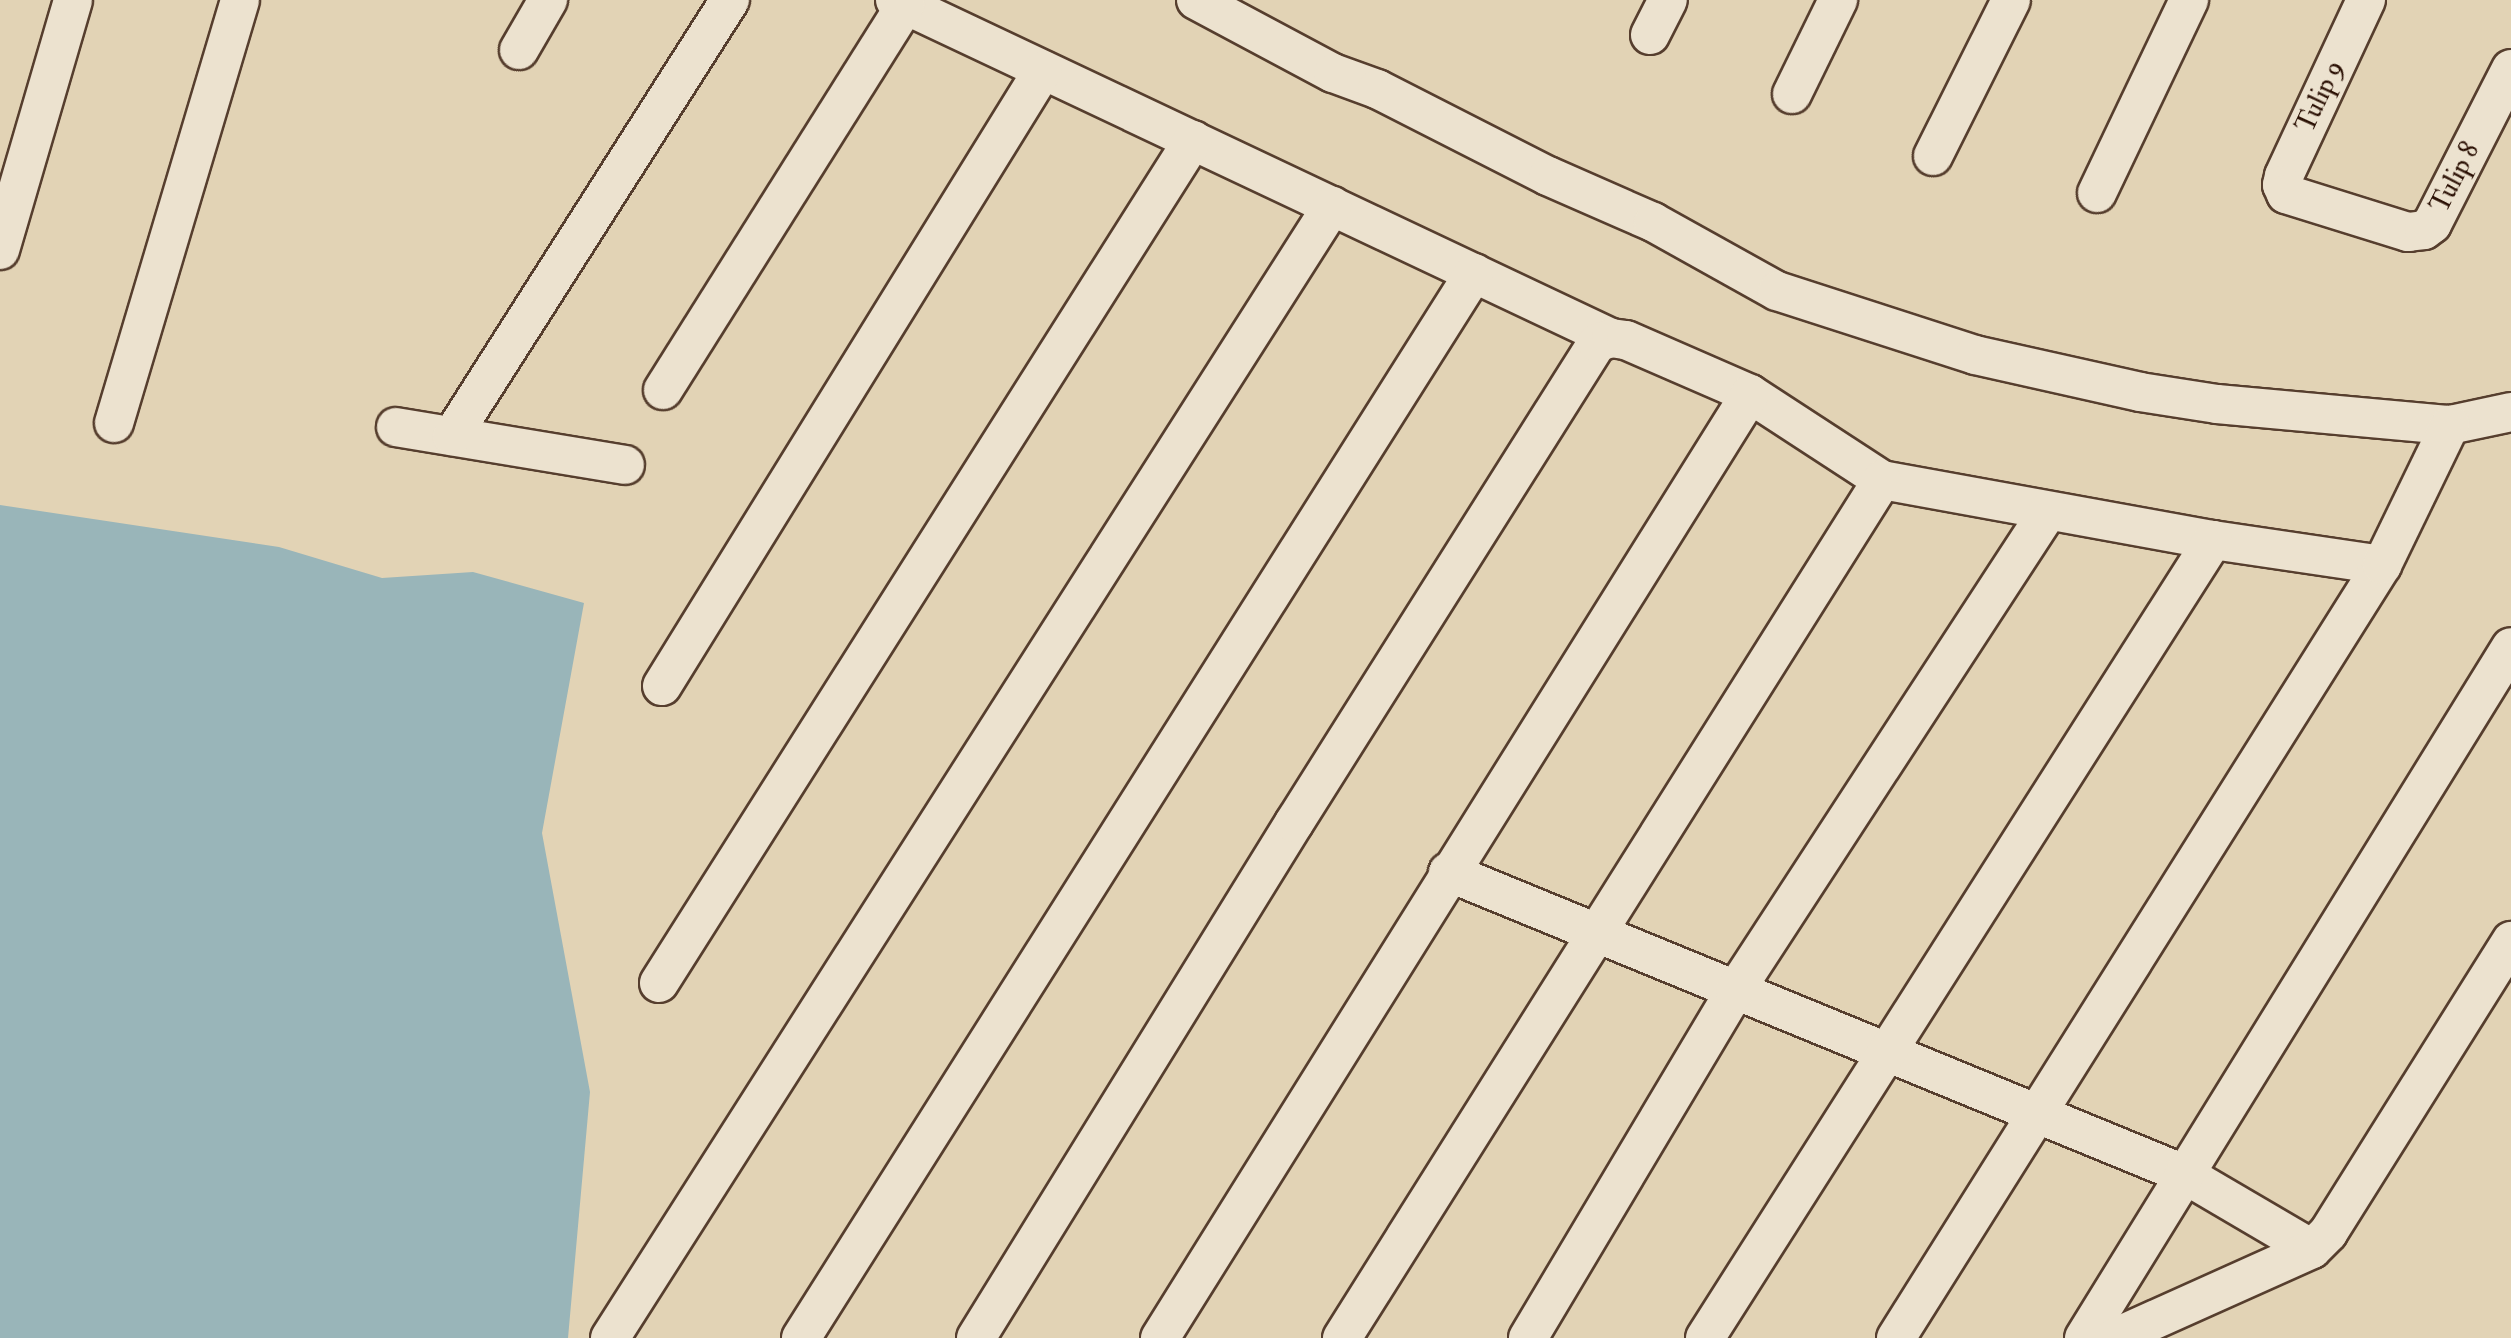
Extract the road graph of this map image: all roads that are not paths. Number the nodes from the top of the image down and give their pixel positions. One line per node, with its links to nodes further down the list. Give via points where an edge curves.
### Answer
1 (74, 0): 22 (street)
2 (240, 0): 28 (street)
3 (548, 0): 13 (street)
4 (730, 0): 31 (street)
5 (1196, 0): 29 (street, via 1334,73 1377,89 1548,176 1653,222 1777,291 1975,355 2140,392 2217,404)
6 (1668, 0): 12 (street)
7 (1838, 0): 16 (street)
8 (2011, 0): 18 (street)
9 (2189, 0): 19 (street)
10 (2366, 0): 20 (street, Tulip 9, via 2284,176)
11 (900, 2): 15 (street); 25 (street)
12 (1650, 35)
13 (519, 50)
14 (2511, 69): 20 (street, Tulip 8, via 2432,224 2424,230 2408,232)
15 (1043, 70): 17 (street); 38 (street)
16 (1792, 94)
17 (1193, 140): 21 (street); 42 (street)
18 (1933, 156)
19 (2097, 193)
20 (2286, 194)
21 (1332, 206): 23 (street); 48 (street)
22 (0, 250)
23 (1474, 273): 24 (street); 49 (street)
24 (1611, 338): 26 (street, via 1626,340); 50 (street, via 1597,343)
25 (663, 390)
26 (1750, 394): 33 (street); 39 (street)
27 (2511, 412): 29 (street)
28 (114, 423)
29 (2450, 425): 36 (street)
30 (396, 427): 31 (street)
31 (452, 436): 32 (street)
32 (625, 465)
33 (1882, 480): 34 (street); 40 (street)
34 (2048, 511): 35 (street); 43 (street)
35 (2213, 540): 36 (street); 44 (street)
36 (2382, 565): 45 (street)
37 (2511, 647): 46 (street)
38 (662, 686)
39 (1448, 872): 40 (street); 51 (street)
40 (1596, 934): 43 (street); 52 (street)
41 (2511, 941): 47 (street, via 2328,1233)
42 (659, 983)
43 (1735, 991): 44 (street); 53 (street)
44 (1884, 1053): 45 (street); 54 (street)
45 (2037, 1116): 46 (street); 55 (street)
46 (2184, 1174): 47 (street); 56 (street)
47 (2312, 1249): 57 (street)
48 (610, 1338)
49 (801, 1338)
50 (976, 1338)
51 (1160, 1338)
52 (1342, 1338)
53 (1528, 1338)
54 (1705, 1338)
55 (1896, 1338)
56 (2084, 1338)
57 (2114, 1338)

